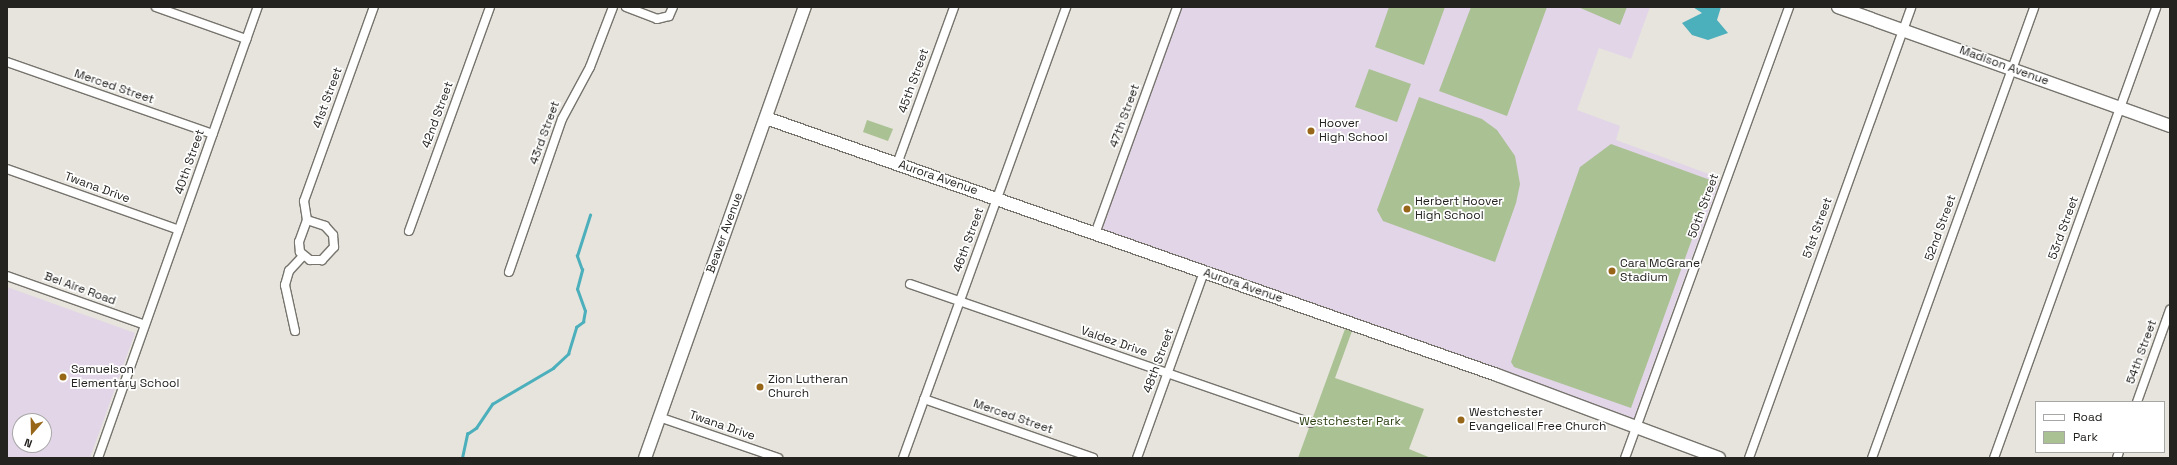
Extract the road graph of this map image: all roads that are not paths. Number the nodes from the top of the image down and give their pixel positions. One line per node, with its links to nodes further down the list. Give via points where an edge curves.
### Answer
1 (156, 7): 18 (street)
2 (258, 7): 18 (street, 40th Street)
3 (374, 7): 28 (street, 41st Street, via 306,198)
4 (490, 7): 30 (street, 42nd Street)
5 (613, 7): 33 (street, 43rd Street, via 590,67 569,101)
6 (626, 7): 7 (street, via 657,19 665,18)
7 (673, 7)
8 (805, 7): 22 (street, Beaver Avenue)
9 (954, 7): 25 (street, 45th Street)
10 (1066, 7): 27 (street, 46th Street)
11 (1177, 7): 31 (street, 47th Street)
12 (1789, 7): 46 (street, 50th Street)
13 (1838, 7): 17 (street, Madison Avenue)
14 (1911, 7): 17 (street, 51st Street)
15 (2034, 7): 20 (street, 52nd Street)
16 (2156, 7): 21 (street, 53rd Street)
17 (1902, 30): 20 (street, Madison Avenue); 55 (street, 51st Street)
18 (246, 39): 24 (street, 40th Street)
19 (7, 62): 24 (street, Merced Street)
20 (2012, 69): 21 (street, Madison Avenue); 56 (street, 52nd Street)
21 (2120, 108): 23 (street, Madison Avenue); 57 (street, 53rd Street)
22 (766, 118): 25 (street, Aurora Avenue); 44 (street, Beaver Avenue)
23 (2170, 126)
24 (212, 134): 29 (street, 40th Street)
25 (897, 164): 27 (street, Aurora Avenue)
26 (7, 169): 29 (street, Twana Drive)
27 (996, 199): 31 (street, Aurora Avenue); 37 (street, 46th Street)
28 (307, 220): 32 (street, via 299,242); 32 (street, via 330,230 334,247 322,260)
29 (179, 230): 39 (street, 40th Street)
30 (410, 231)
31 (1095, 234): 34 (street, Aurora Avenue)
32 (303, 256): 40 (street, via 289,271 285,285)
33 (509, 272)
34 (1204, 272): 41 (street, 48th Street); 46 (street, Aurora Avenue, via 1547,393)
35 (7, 276): 39 (street, Bel Aire Road)
36 (910, 284): 37 (street, Valdez Drive)
37 (960, 301): 41 (street, Valdez Drive); 42 (street, 46th Street)
38 (2170, 310): 43 (street, 54th Street)
39 (145, 325): 47 (street, 40th Street)
40 (295, 331)
41 (1168, 373): 45 (street, Valdez Drive); 52 (street, 48th Street)
42 (924, 399): 50 (street, 46th Street); 51 (street, Merced Street)
43 (2137, 401)
44 (659, 417): 48 (street, Beaver Avenue); 49 (street, Twana Drive)
45 (1311, 423)
46 (1637, 428): 53 (street, 50th Street); 54 (street, Aurora Avenue)
47 (98, 458)
48 (644, 458)
49 (778, 458)
50 (903, 458)
51 (1093, 458)
52 (1137, 458)
53 (1625, 458)
54 (1719, 458)
55 (1748, 458)
56 (1872, 458)
57 (1994, 458)

